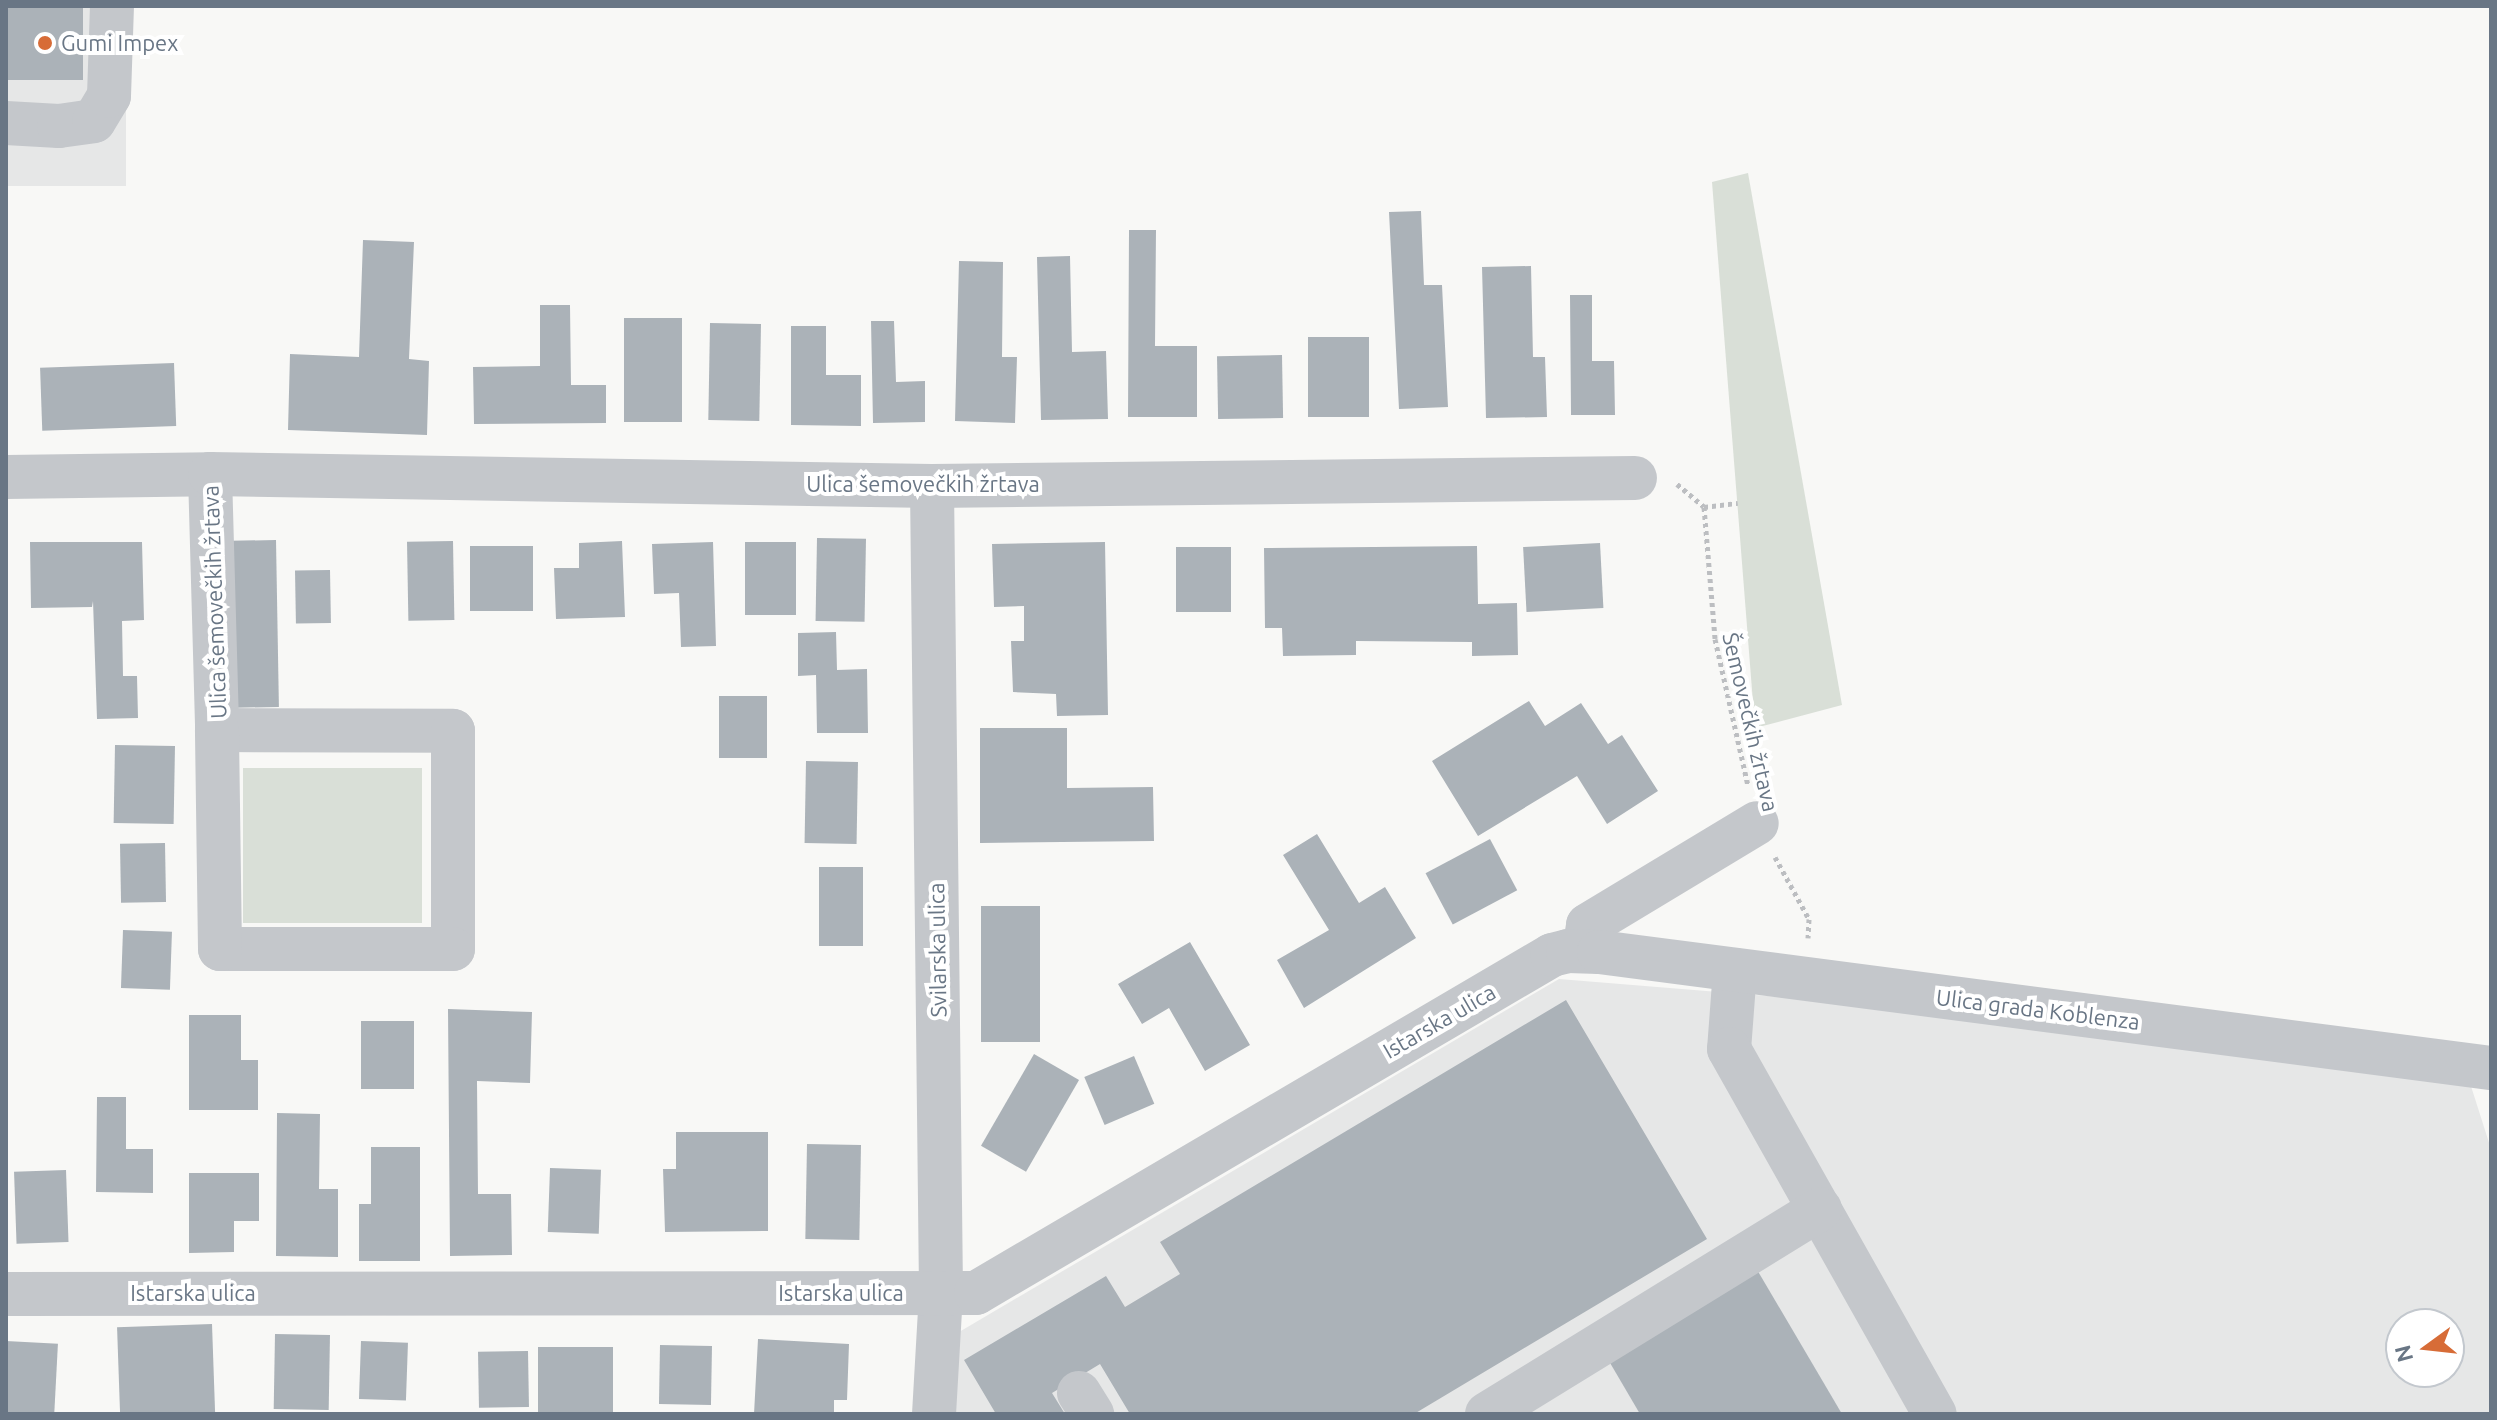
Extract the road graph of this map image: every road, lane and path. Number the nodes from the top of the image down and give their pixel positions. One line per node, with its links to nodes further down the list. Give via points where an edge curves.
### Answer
1 (112, 6): 2 (street, via 109,96 94,121 59,126)
2 (6, 123)
3 (210, 474): 4 (street, Ulica šemovečkih žrtava); 6 (street, Ulica šemovečkih žrtava); 8 (street, Ulica šemovečkih žrtava)
4 (6, 477)
5 (1635, 478): 6 (street, Ulica šemovečkih žrtava)
6 (932, 486): 15 (street, Svilarska ulica)
7 (1738, 503): 9 (path, Šemovečkih žrtava, via 1704,507 1715,639)
8 (217, 730): 8 (street, Ulica šemovečkih žrtava, via 220,949 453,949 453,731)
9 (1757, 823): 10 (street, via 1588,925); 12 (path, Šemovečkih žrtava, via 1809,919)
10 (1584, 951): 11 (street, Ulica grada Koblenza); 15 (street, Istarska ulica, via 1552,955 976,1293)
11 (1735, 970): 12 (street, Ulica grada Koblenza); 14 (street, via 1729,1049)
12 (1805, 979): 13 (street, Ulica grada Koblenza)
13 (2491, 1068)
14 (1820, 1209): 18 (street); 19 (street)
15 (941, 1293): 16 (street, Istarska ulica); 17 (street, Svilarska ulica)
16 (6, 1294)
17 (934, 1414)
18 (1487, 1414)
19 (1935, 1414)

